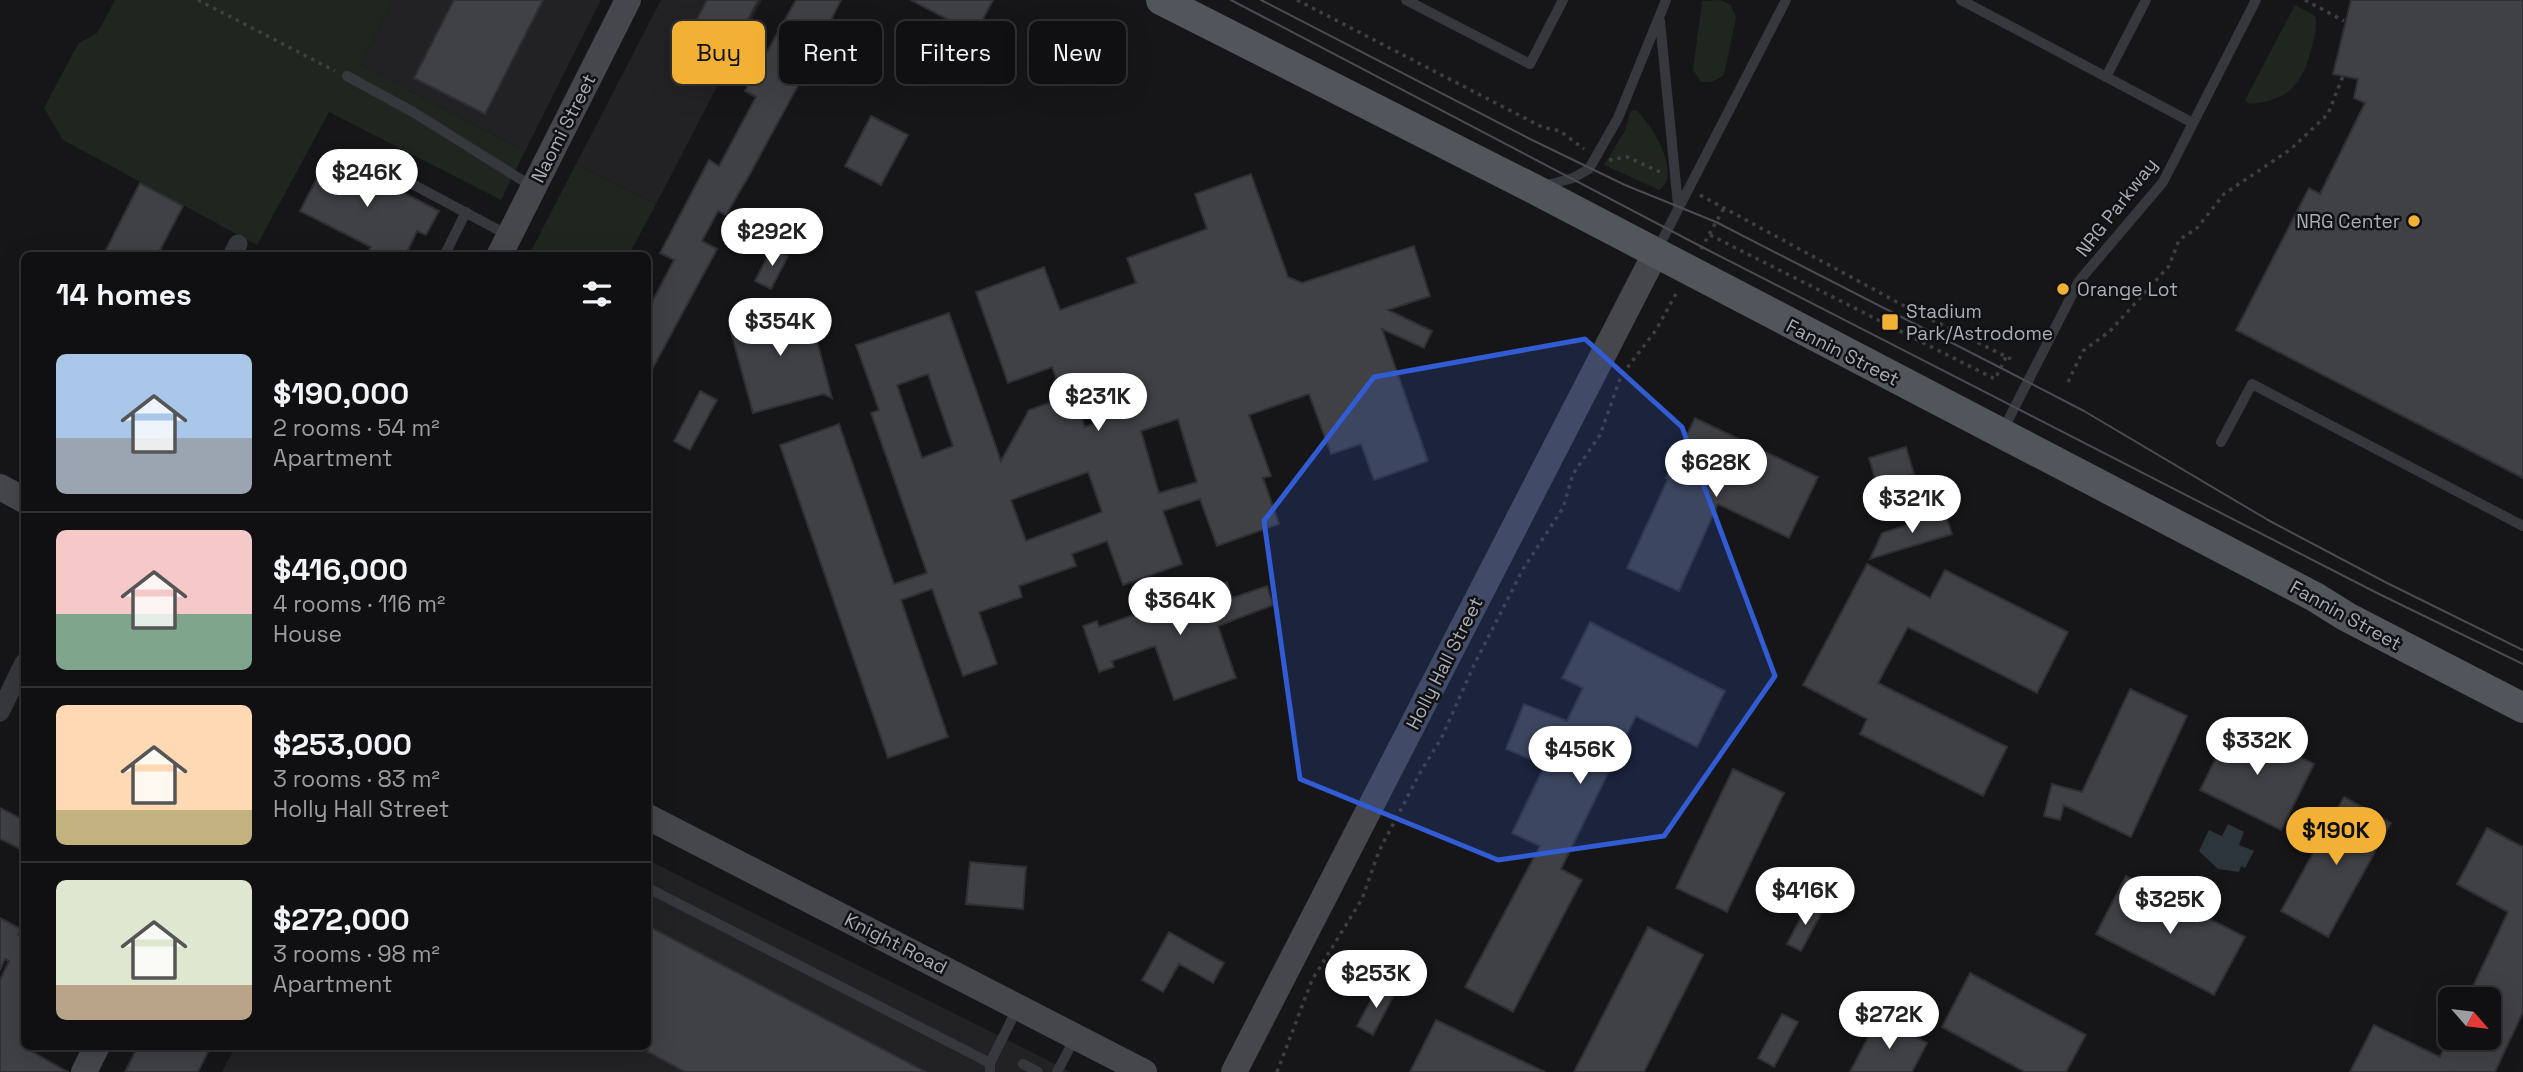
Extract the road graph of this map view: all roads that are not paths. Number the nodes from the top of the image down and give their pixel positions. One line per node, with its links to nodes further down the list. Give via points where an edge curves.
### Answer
1 (628, 0): 15 (street, Naomi Street)
2 (1161, 0): 16 (main road, Fannin Street)
3 (1406, 0): 4 (lane, via 1530,64)
4 (1563, 0)
5 (1666, 0): 10 (lane)
6 (1786, 0): 17 (lane)
7 (1961, 0): 12 (lane)
8 (2146, 0): 12 (lane)
9 (2256, 0): 13 (lane, NRG Parkway)
10 (1660, 20): 16 (lane, via 1618,118 1589,169); 17 (lane)
11 (347, 76): 15 (lane)
12 (2106, 77): 13 (lane)
13 (2193, 123): 22 (lane, NRG Parkway, via 2163,182 2079,281)
14 (371, 162): 18 (lane)
15 (534, 187): 19 (street, Naomi Street)
16 (1534, 189): 21 (main road, Fannin Street)
17 (1678, 205): 21 (lane)
18 (466, 212): 19 (lane); 20 (lane)
19 (504, 245)
20 (446, 252)
21 (1655, 254): 22 (main road, Fannin Street); 41 (street, Holly Hall Street)
22 (2001, 434): 28 (main road, Fannin Street)
23 (2221, 442): 26 (lane, via 2252,384)
24 (0, 487): 25 (street)
25 (21, 498)
26 (2523, 526)
27 (21, 669): 29 (street)
28 (2523, 708)
29 (0, 712)
30 (651, 819): 32 (street, Knight Road)
31 (651, 890): 36 (lane)
32 (1018, 1007): 33 (street, Knight Road); 36 (lane)
33 (1076, 1037): 39 (lane); 40 (street, Knight Road)
34 (94, 1050): 37 (street)
35 (1023, 1064): 38 (lane)
36 (990, 1068)
37 (83, 1072)
38 (1038, 1072)
39 (1057, 1072)
40 (1143, 1072)
41 (1234, 1072)

